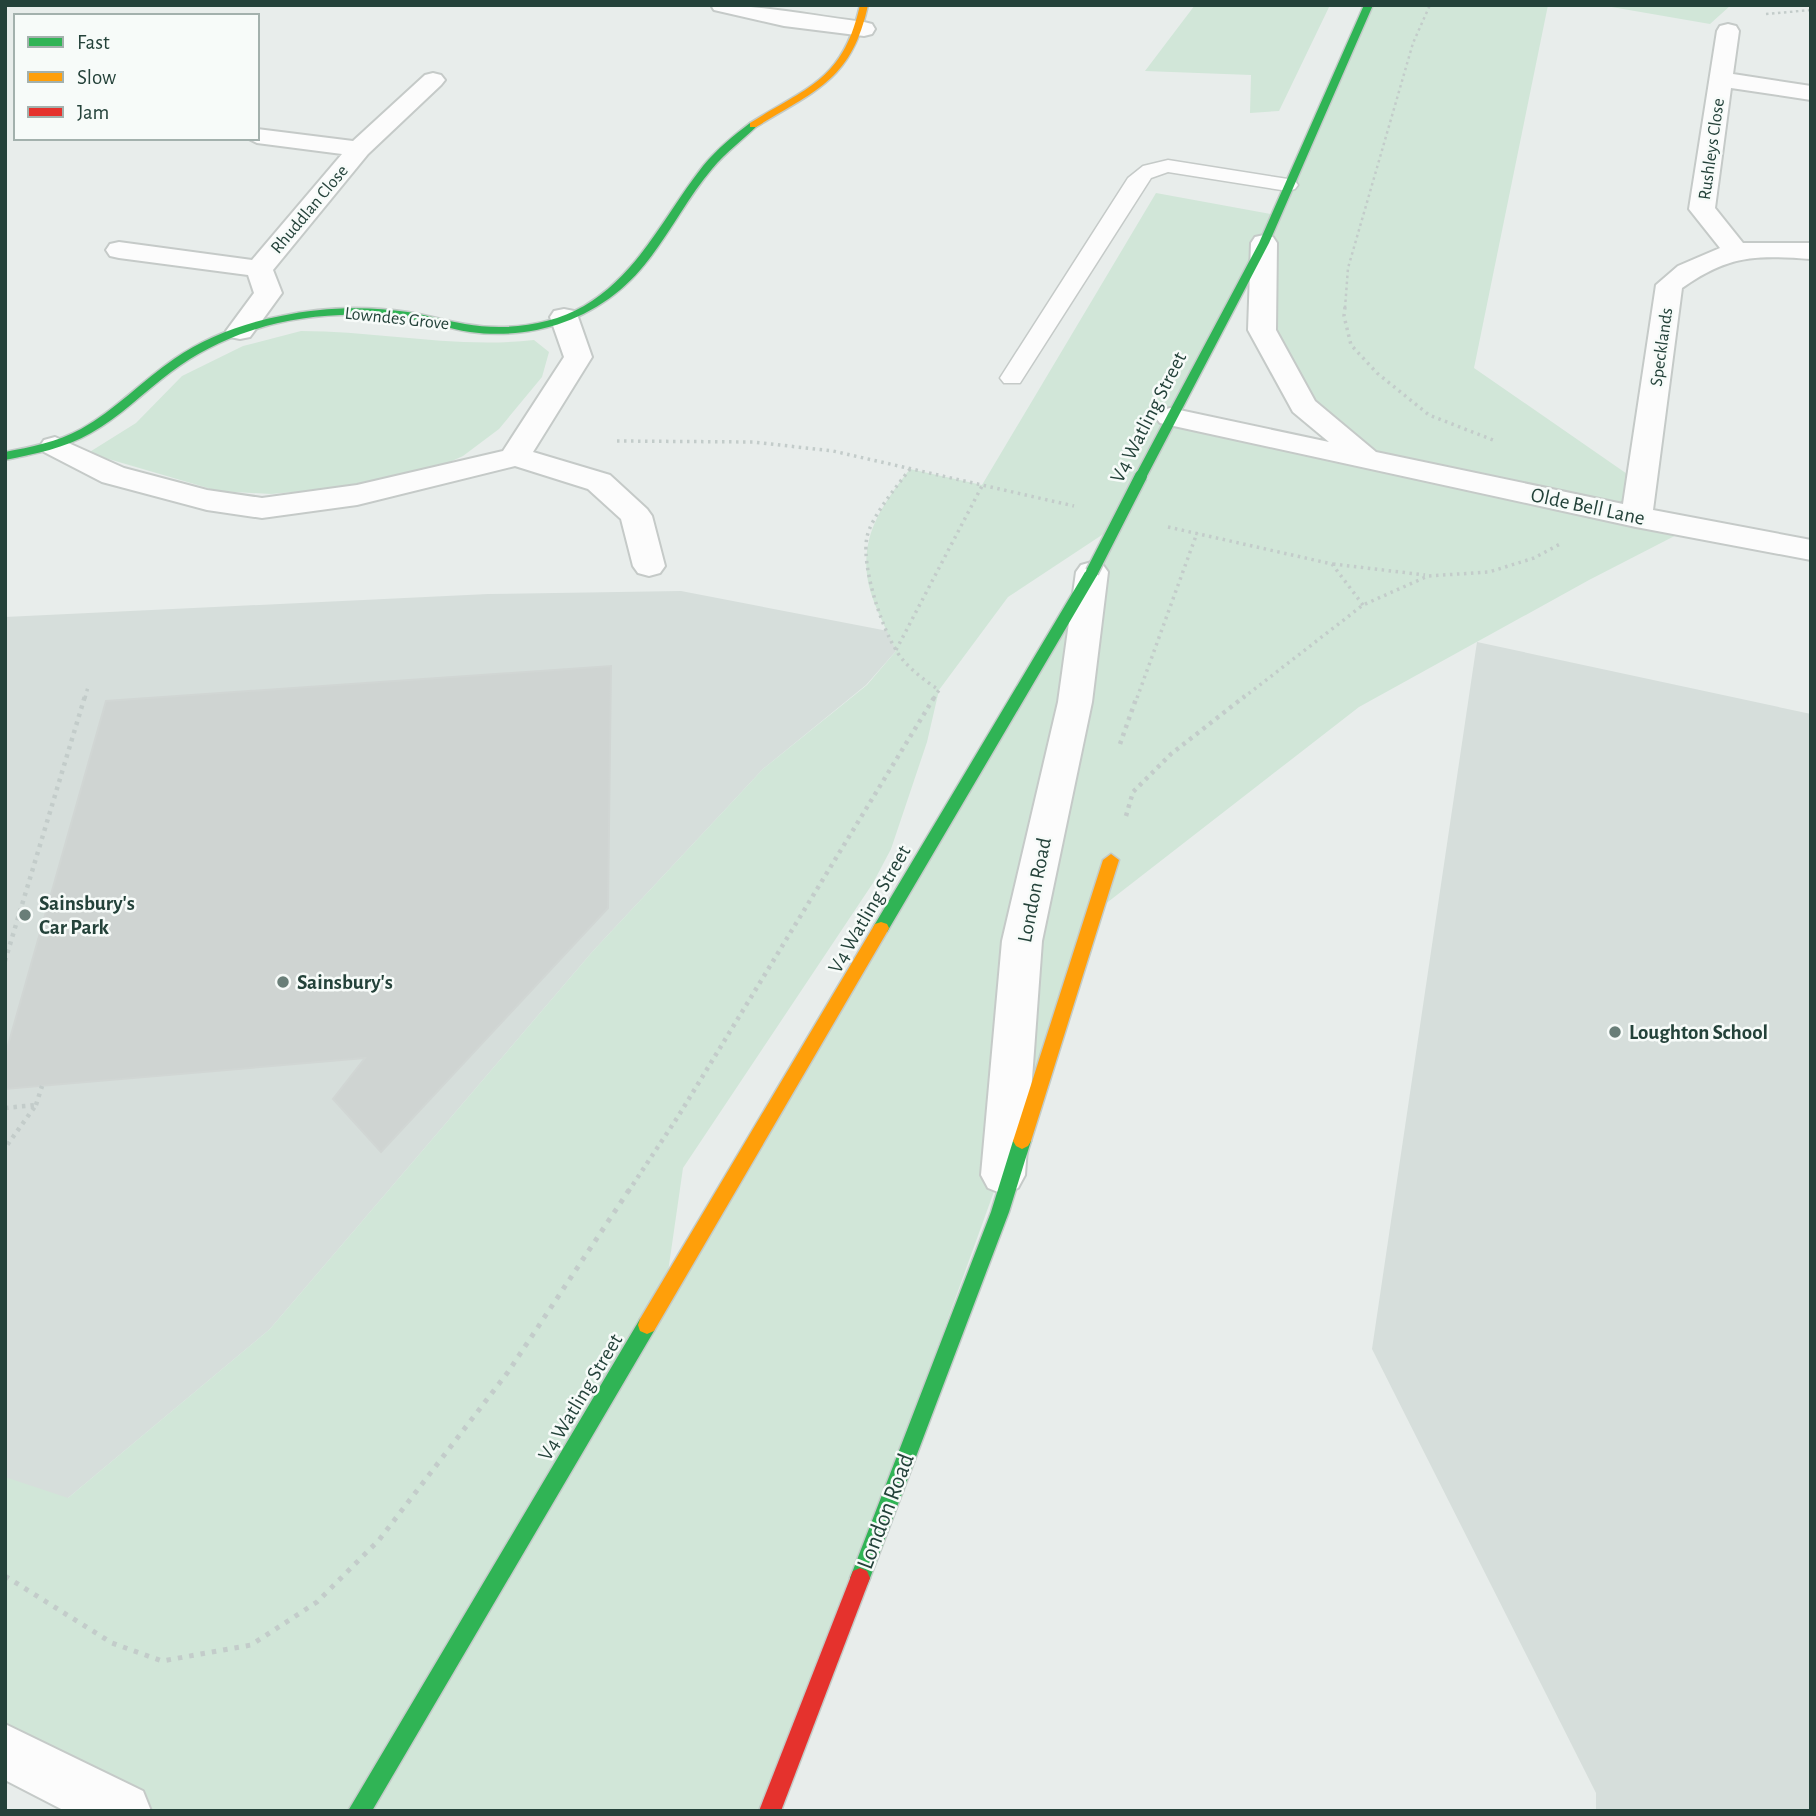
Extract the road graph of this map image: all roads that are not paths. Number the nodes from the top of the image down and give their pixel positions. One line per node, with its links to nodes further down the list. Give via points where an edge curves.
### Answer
1 (722, 5): 4 (street, via 783,19)
2 (864, 5): 4 (street, Lowndes Grove)
3 (1369, 5): 11 (street, V4 Watling Street)
4 (864, 29): 17 (street, Lowndes Grove, via 848,62 804,96 739,134 714,157 618,287)
5 (1728, 31): 6 (street, Rushleys Close)
6 (1721, 79): 8 (street, Rushleys Close); 14 (street, Rushleys Close, via 1702,209)
7 (433, 80): 10 (street, Rhuddlan Close)
8 (1811, 93)
9 (259, 136): 10 (street, Rhuddlan Close)
10 (359, 149): 16 (street, Rhuddlan Close)
11 (1288, 185): 12 (street, V4 Watling Street); 19 (lane, via 1168,166 1139,175)
12 (1264, 243): 20 (street, V4 Watling Street); 24 (street, Olde Bell Lane, via 1262,330 1303,406)
13 (119, 250): 16 (street, Rhuddlan Close)
14 (1735, 250): 15 (street, Specklands); 25 (street, Specklands, via 1699,263 1670,285)
15 (1811, 251)
16 (259, 270): 18 (street, Rhuddlan Close, via 268,293)
17 (564, 317): 18 (street, Lowndes Grove, via 491,330 351,311 299,315); 22 (street, via 578,357)
18 (240, 331): 21 (street, Lowndes Grove, via 188,354 98,425)
19 (1012, 377)
20 (1170, 417): 24 (street, Olde Bell Lane); 28 (street, V4 Watling Street, bridge)
21 (55, 446): 22 (street, via 113,475 207,500 262,508 357,495); 23 (street, Lowndes Grove)
22 (518, 452): 27 (street, via 599,482 636,516)
23 (5, 456)
24 (1367, 458): 25 (street, Olde Bell Lane)
25 (1636, 517): 26 (street, Olde Bell Lane)
26 (1811, 550)
27 (649, 566)
28 (1092, 572): 30 (street, London Road, via 1075,702 1022,941); 33 (street, V4 Watling Street)
29 (1111, 860): 30 (street, London Road)
30 (1000, 1212): 34 (street, London Road)
31 (5, 1751): 32 (street)
32 (124, 1811)
33 (359, 1811)
34 (770, 1811)

